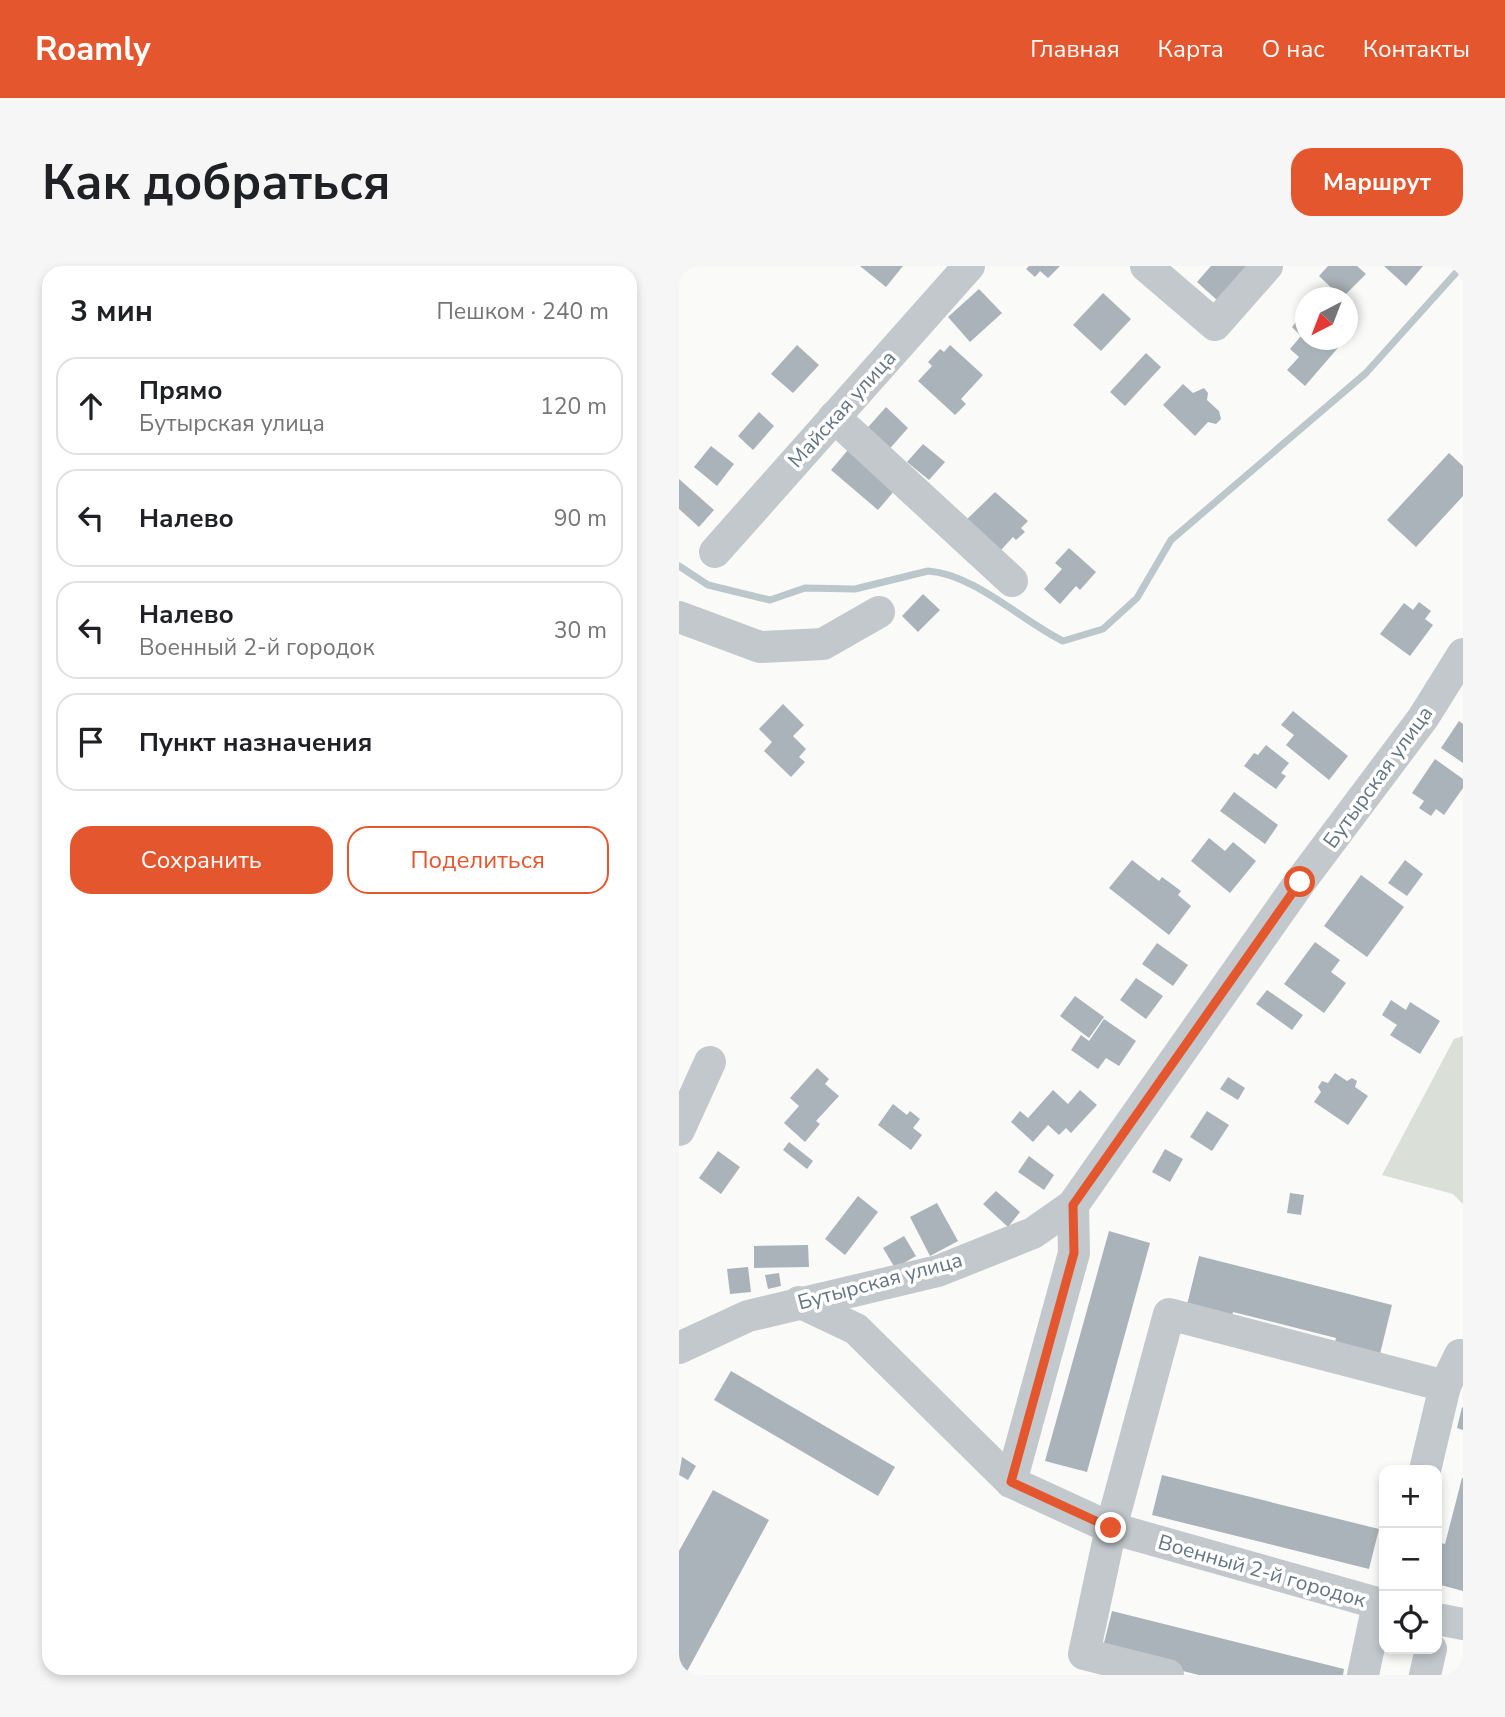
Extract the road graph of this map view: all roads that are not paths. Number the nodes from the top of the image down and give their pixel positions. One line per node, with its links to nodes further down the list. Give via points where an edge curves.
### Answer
1 (969, 266): 4 (street, Майская улица)
2 (1146, 266): 3 (street, via 1215,325)
3 (1268, 266)
4 (834, 417): 5 (street, Майская улица); 6 (street)
5 (715, 552)
6 (1011, 581)
7 (879, 612): 8 (street, via 823,644 760,647)
8 (679, 617)
9 (1463, 654): 12 (street, Бутырская улица, via 1423,719 1300,882)
10 (710, 1062): 11 (street)
11 (679, 1130)
12 (1073, 1205): 13 (street, Бутырская улица, via 1033,1233 938,1271); 18 (street, via 1074,1253)
13 (799, 1302): 14 (street, Бутырская улица, via 748,1316); 18 (street, Военный 2-й городок, via 856,1329)
14 (679, 1348)
15 (1463, 1356): 16 (street)
16 (1445, 1386): 17 (street); 19 (street, via 1169,1314)
17 (1426, 1465)
18 (1011, 1482): 19 (street, Военный 2-й городок)
19 (1111, 1528): 20 (street, Военный 2-й городок); 23 (street, via 1084,1654)
20 (1379, 1603)
21 (1379, 1612): 24 (street)
22 (1432, 1654): 25 (street)
23 (1168, 1675)
24 (1363, 1675)
25 (1425, 1675)

